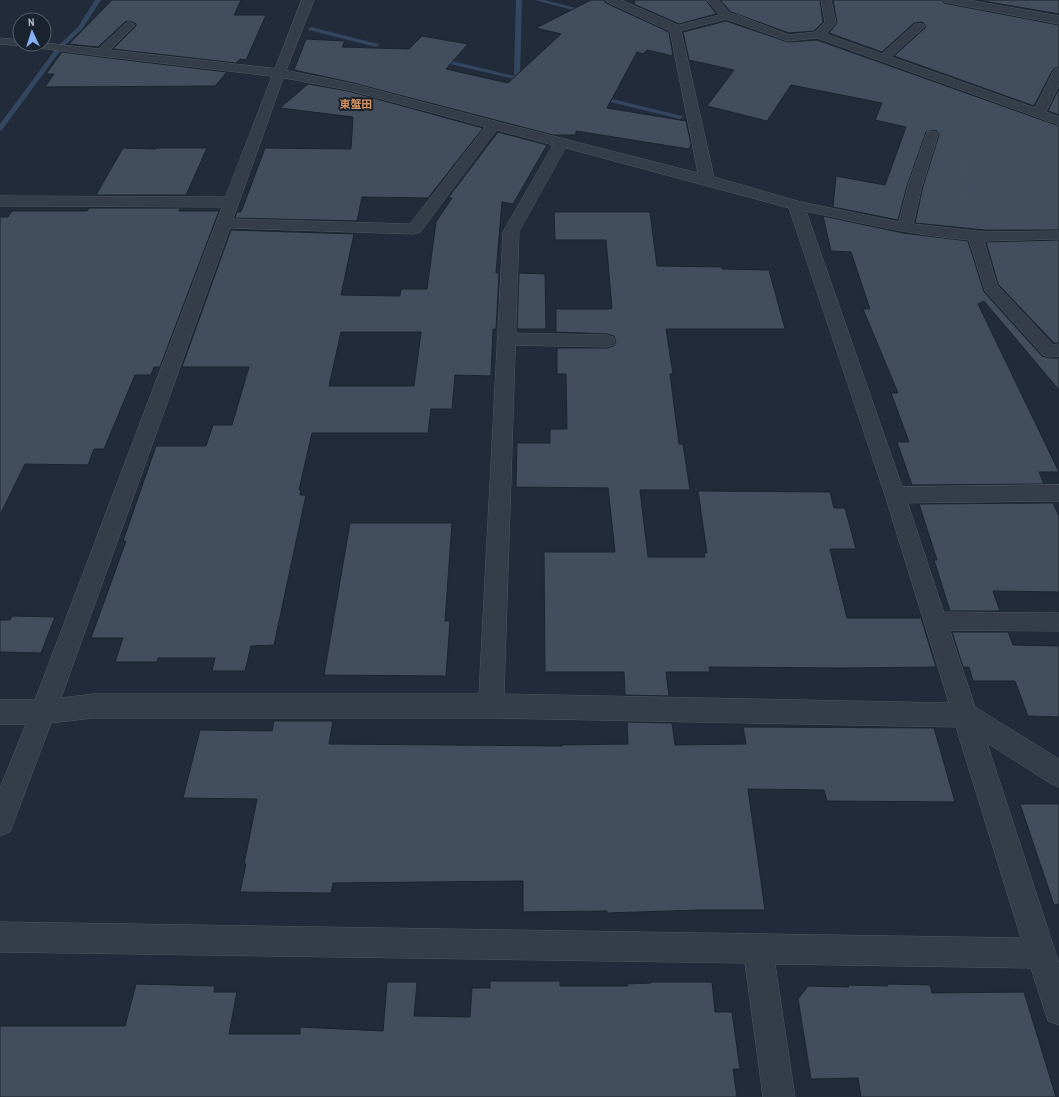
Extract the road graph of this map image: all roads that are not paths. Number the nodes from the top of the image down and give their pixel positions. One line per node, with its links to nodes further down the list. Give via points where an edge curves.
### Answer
1 (308, 0): 18 (street)
2 (610, 0): 10 (street)
3 (712, 0): 6 (lane)
4 (826, 0): 11 (lane, via 830,23)
5 (949, 0): 7 (street)
6 (726, 16): 10 (lane); 11 (lane, via 788,38)
7 (1059, 20)
8 (130, 25): 15 (lane)
9 (919, 26): 16 (lane)
10 (676, 29): 24 (street)
11 (818, 35): 16 (lane)
12 (0, 41): 13 (lane)
13 (12, 42)
14 (52, 47): 15 (lane)
15 (101, 53): 18 (lane)
16 (884, 57): 19 (lane)
17 (1059, 72): 19 (lane)
18 (279, 73): 21 (lane, via 349,87); 26 (street)
19 (1039, 114): 20 (lane)
20 (1059, 121)
21 (494, 125): 23 (street); 28 (street, via 414,229)
22 (932, 135): 29 (lane)
23 (562, 142): 24 (street); 32 (street, via 511,232)
24 (707, 180): 27 (street)
25 (0, 200): 26 (street)
26 (232, 202): 28 (street)
27 (796, 205): 29 (lane); 36 (street)
28 (224, 224): 41 (street)
29 (905, 227): 31 (lane)
30 (1059, 235): 31 (lane)
31 (975, 236): 34 (lane, via 990,287 1049,351)
32 (506, 339): 33 (lane); 39 (street)
33 (607, 341)
34 (1059, 350)
35 (1059, 494): 36 (lane)
36 (895, 495): 37 (street)
37 (935, 621): 38 (lane); 42 (street)
38 (1059, 622)
39 (491, 706): 41 (street, via 93,706); 42 (street)
40 (0, 712): 41 (street)
41 (43, 712): 44 (street)
42 (965, 715): 43 (street); 47 (street)
43 (1059, 774)
44 (0, 822)
45 (0, 937): 46 (street)
46 (758, 949): 47 (street); 49 (street)
47 (1041, 953): 48 (street)
48 (1059, 1010)
49 (779, 1097)

